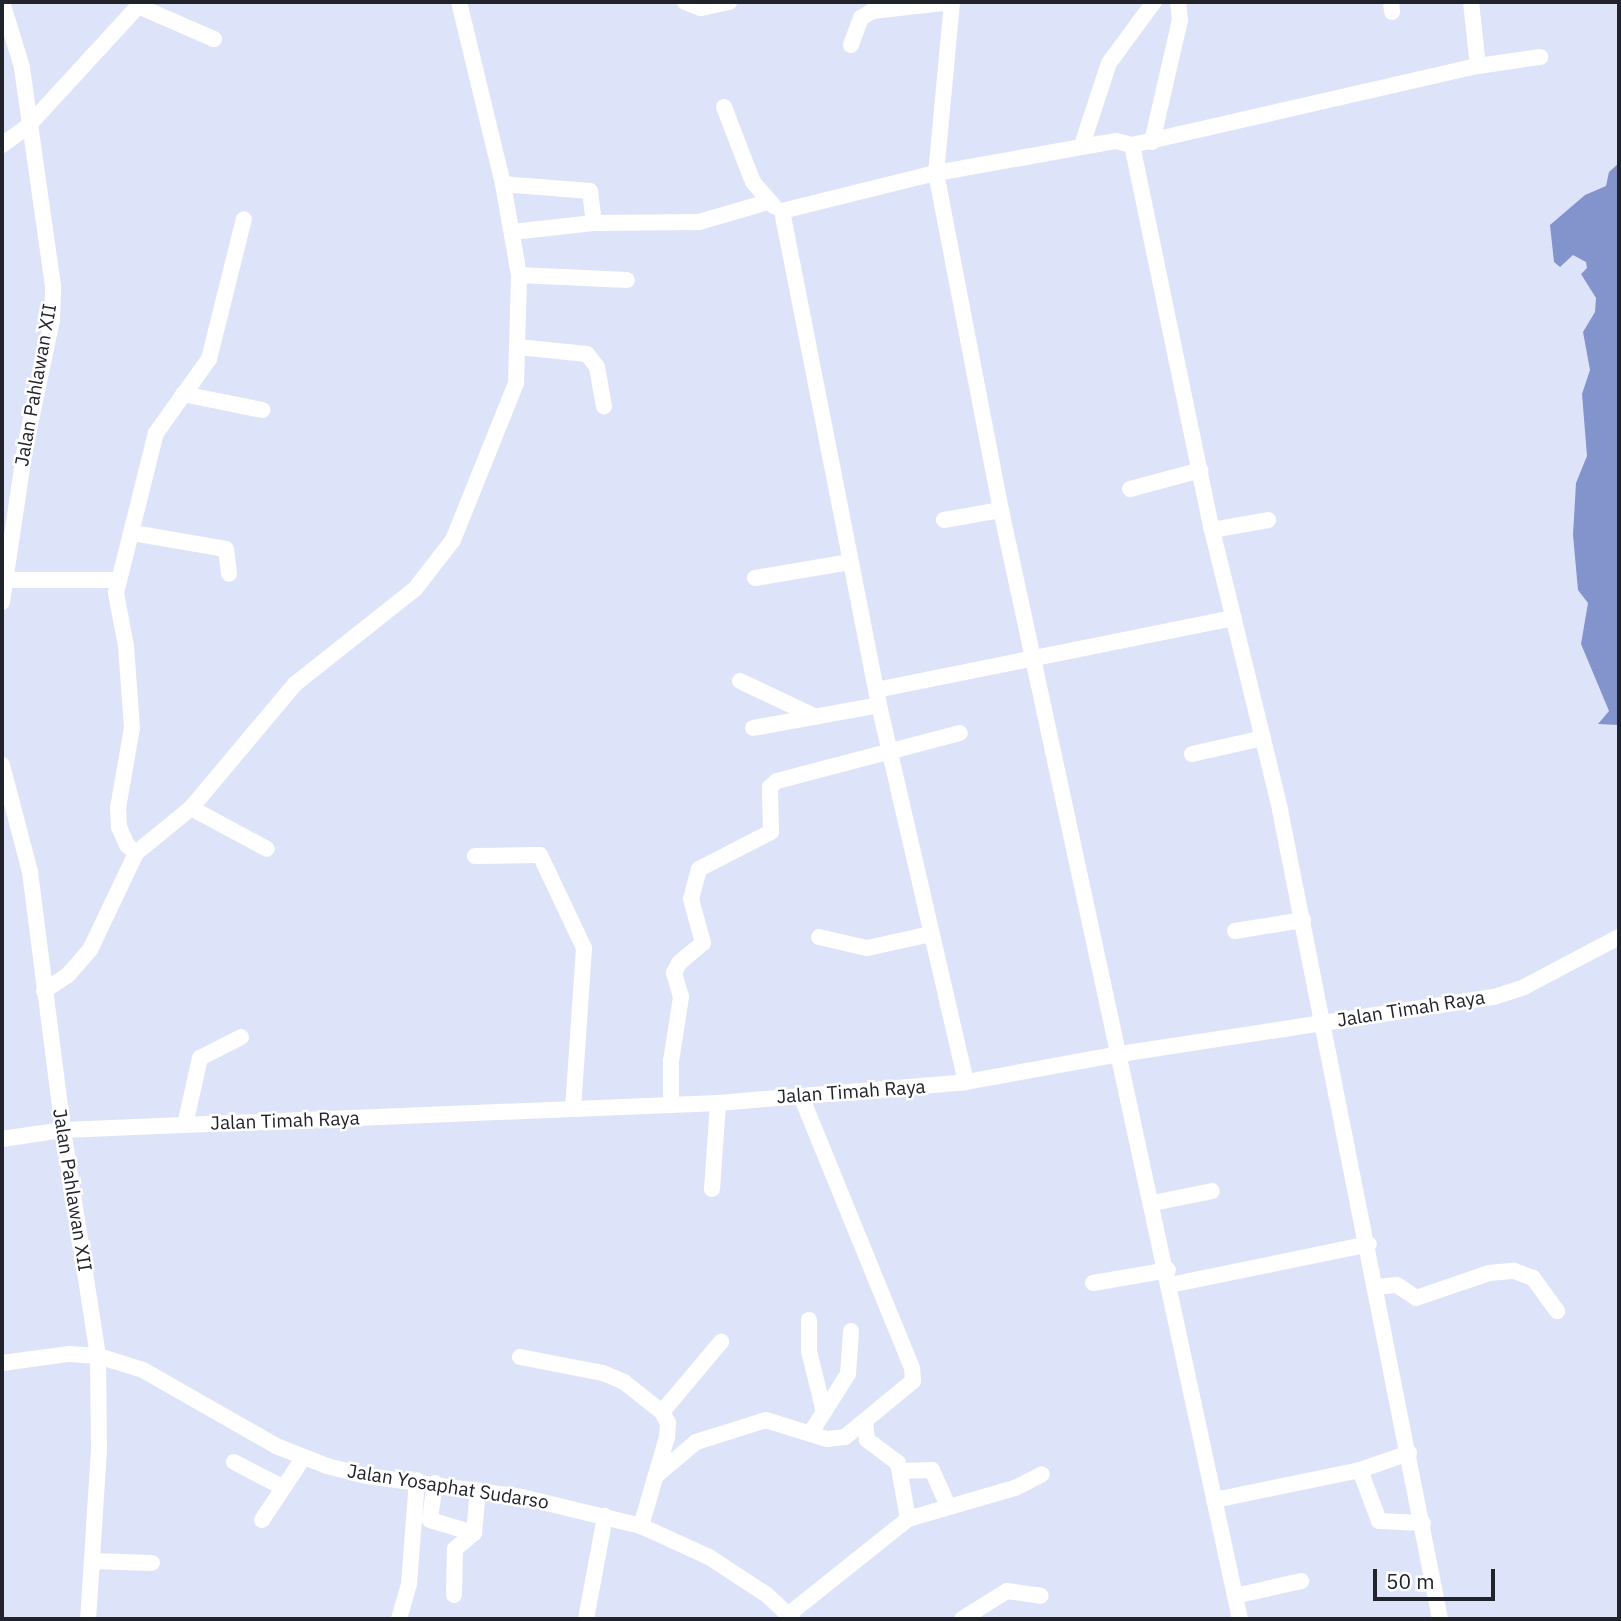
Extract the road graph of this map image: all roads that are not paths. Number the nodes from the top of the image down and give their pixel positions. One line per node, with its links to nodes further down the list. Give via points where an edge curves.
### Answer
1 (2, 2): 15 (street, Jalan Pahlawan XII, via 22,67)
2 (459, 2): 21 (street)
3 (685, 2): 4 (street, via 701,8)
4 (729, 2)
5 (952, 2): 11 (street, via 872,10 861,18); 20 (street)
6 (1154, 2): 18 (street, via 1109,62)
7 (1178, 2): 16 (street, via 1180,20)
8 (1471, 2): 13 (street)
9 (140, 4): 10 (street); 15 (street)
10 (214, 38)
11 (851, 45)
12 (1540, 57): 13 (street)
13 (1478, 66): 16 (street)
14 (723, 107): 22 (street, via 753,182)
15 (28, 126): 17 (street); 43 (street, Jalan Pahlawan XII, via 47,230 52,320)
16 (1152, 142): 19 (street)
17 (2, 145)
18 (1082, 145): 19 (street, via 1116,141); 20 (street)
19 (1132, 145): 33 (street)
20 (936, 173): 23 (street); 35 (street)
21 (503, 184): 25 (street, via 590,191); 26 (street)
22 (768, 202): 23 (street); 25 (street, via 699,222)
23 (782, 211): 40 (street)
24 (244, 219): 30 (street, via 209,359)
25 (594, 223): 26 (street)
26 (512, 232): 27 (street)
27 (519, 275): 28 (street); 29 (street)
28 (626, 280)
29 (518, 347): 31 (street, via 587,354 597,368); 57 (street, via 511,402 453,540 415,589 295,684)
30 (183, 394): 32 (street); 39 (street, via 156,433 140,483)
31 (604, 406)
32 (262, 410)
33 (1201, 470): 34 (street); 38 (street)
34 (1130, 489)
35 (1001, 510): 36 (street); 47 (street)
36 (944, 520)
37 (1268, 520): 38 (street)
38 (1212, 530): 46 (street)
39 (133, 533): 41 (street, via 226,549); 44 (street)
40 (850, 562): 42 (street); 49 (street)
41 (229, 574)
42 (755, 578)
43 (3, 580): 44 (street); 45 (street, Jalan Pahlawan XII)
44 (119, 580): 59 (street, via 116,593 126,646 132,728 118,808 123,839)
45 (2, 602)
46 (1234, 618): 47 (street); 53 (street)
47 (1033, 661): 49 (street); 69 (street)
48 (740, 681): 50 (street)
49 (878, 697): 50 (street); 54 (street)
50 (816, 716): 51 (street)
51 (753, 728)
52 (960, 733): 54 (street)
53 (1263, 738): 55 (street); 61 (street)
54 (889, 749): 63 (street); 73 (street, via 774,783 770,790 771,832 699,869 691,892 703,943 674,973 681,1000 671,1061)
55 (1192, 754)
56 (2, 765): 66 (street, Jalan Pahlawan XII, via 30,872)
57 (191, 808): 58 (street); 59 (street)
58 (267, 849)
59 (136, 853): 66 (street, via 90,950 68,975)
60 (475, 856): 74 (street, via 540,855 584,948)
61 (1303, 920): 62 (street); 67 (street)
62 (1235, 931)
63 (931, 934): 64 (street, via 867,948); 70 (street)
64 (819, 937)
65 (1619, 937): 67 (street, Jalan Timah Raya, via 1524,987 1494,997)
66 (44, 991): 76 (street, Jalan Pahlawan XII)
67 (1324, 1023): 69 (street, Jalan Timah Raya); 81 (street)
68 (241, 1037): 75 (street, via 200,1058)
69 (1119, 1054): 70 (street, Jalan Timah Raya); 80 (street)
70 (967, 1082): 71 (street, Jalan Timah Raya)
71 (801, 1096): 72 (street, Jalan Timah Raya); 94 (street, via 914,1374 910,1387)
72 (718, 1103): 73 (street, Jalan Timah Raya); 78 (street)
73 (671, 1105): 74 (street, Jalan Timah Raya)
74 (573, 1108): 75 (street, Jalan Timah Raya)
75 (185, 1125): 76 (street, Jalan Timah Raya)
76 (62, 1130): 77 (street, Jalan Timah Raya); 89 (street, Jalan Pahlawan XII)
77 (2, 1139)
78 (712, 1189)
79 (1212, 1191): 80 (street)
80 (1153, 1203): 82 (street)
81 (1369, 1244): 82 (street); 84 (street)
82 (1169, 1278): 83 (street); 107 (street)
83 (1093, 1283)
84 (1377, 1287): 85 (street, via 1397,1285 1416,1298 1489,1273 1514,1271 1533,1278); 96 (street)
85 (1557, 1311)
86 (809, 1320): 92 (street, via 810,1351)
87 (851, 1331): 92 (street, via 850,1368)
88 (721, 1342): 93 (street)
89 (99, 1356): 91 (street, Jalan Yosaphat Sudarso, via 69,1354); 97 (street, Jalan Yosaphat Sudarso, via 143,1370); 115 (street, Jalan Pahlawan XII)
90 (520, 1357): 93 (street, via 603,1373 624,1382)
91 (2, 1363)
92 (823, 1408): 95 (street)
93 (662, 1412): 102 (street, via 668,1431)
94 (864, 1423): 95 (street, via 839,1438); 100 (street, via 867,1440 896,1460)
95 (810, 1434): 102 (street, via 766,1420 696,1441)
96 (1409, 1452): 99 (street); 112 (street)
97 (303, 1458): 103 (street, Jalan Yosaphat Sudarso, via 367,1476); 105 (street)
98 (234, 1462): 105 (street)
99 (1360, 1470): 107 (street); 112 (street, via 1379,1521)
100 (900, 1471): 108 (street, via 932,1470); 111 (street)
101 (1042, 1474): 108 (street, via 1015,1488)
102 (656, 1476): 113 (street)
103 (417, 1480): 104 (street, Jalan Yosaphat Sudarso); 123 (street, via 409,1584)
104 (435, 1483): 106 (street, Jalan Yosaphat Sudarso); 114 (street, via 430,1520)
105 (282, 1487): 110 (street)
106 (478, 1490): 109 (street, Jalan Yosaphat Sudarso); 114 (street)
107 (1216, 1500): 120 (street)
108 (948, 1506): 111 (street)
109 (605, 1516): 113 (street, Jalan Yosaphat Sudarso); 124 (street)
110 (262, 1520)
111 (908, 1520): 121 (street)
112 (1423, 1523): 127 (street)
113 (641, 1526): 121 (street, Jalan Yosaphat Sudarso, via 709,1557)
114 (474, 1533): 118 (street, via 456,1548)
115 (92, 1561): 116 (street); 122 (street, Jalan Pahlawan XII)
116 (152, 1563)
117 (1301, 1581): 120 (street)
118 (454, 1595)
119 (1041, 1596): 125 (street, via 1007,1591)
120 (1235, 1596): 126 (street)
121 (791, 1617)
122 (88, 1619)
123 (399, 1619)
124 (586, 1619)
125 (962, 1619)
126 (1240, 1619)
127 (1440, 1619)

